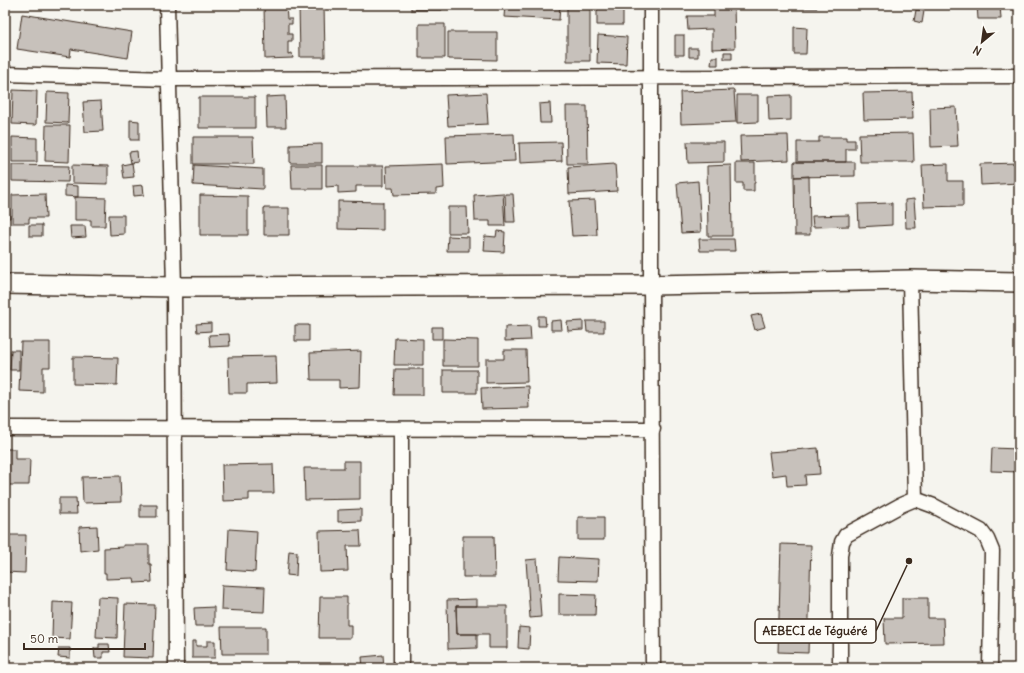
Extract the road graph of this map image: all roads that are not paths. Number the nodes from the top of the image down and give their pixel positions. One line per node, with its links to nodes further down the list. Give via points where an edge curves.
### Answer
1 (167, 5): 6 (street)
2 (651, 5): 5 (street)
3 (5, 74): 6 (street)
4 (1019, 76): 5 (street)
5 (651, 78): 6 (street); 10 (street)
6 (168, 79): 11 (street)
7 (910, 280): 8 (street); 10 (street); 16 (street)
8 (1019, 282)
9 (5, 284): 11 (street)
10 (651, 285): 11 (street); 15 (street)
11 (174, 287): 13 (street)
12 (5, 428): 13 (street)
13 (175, 428): 14 (street); 17 (street)
14 (401, 428): 15 (street); 18 (street)
15 (653, 429): 19 (street)
16 (915, 499): 20 (street, via 846,535 842,542); 21 (street, via 981,530 988,540 992,551)
17 (176, 668)
18 (401, 668)
19 (653, 668)
20 (840, 668)
21 (990, 668)

